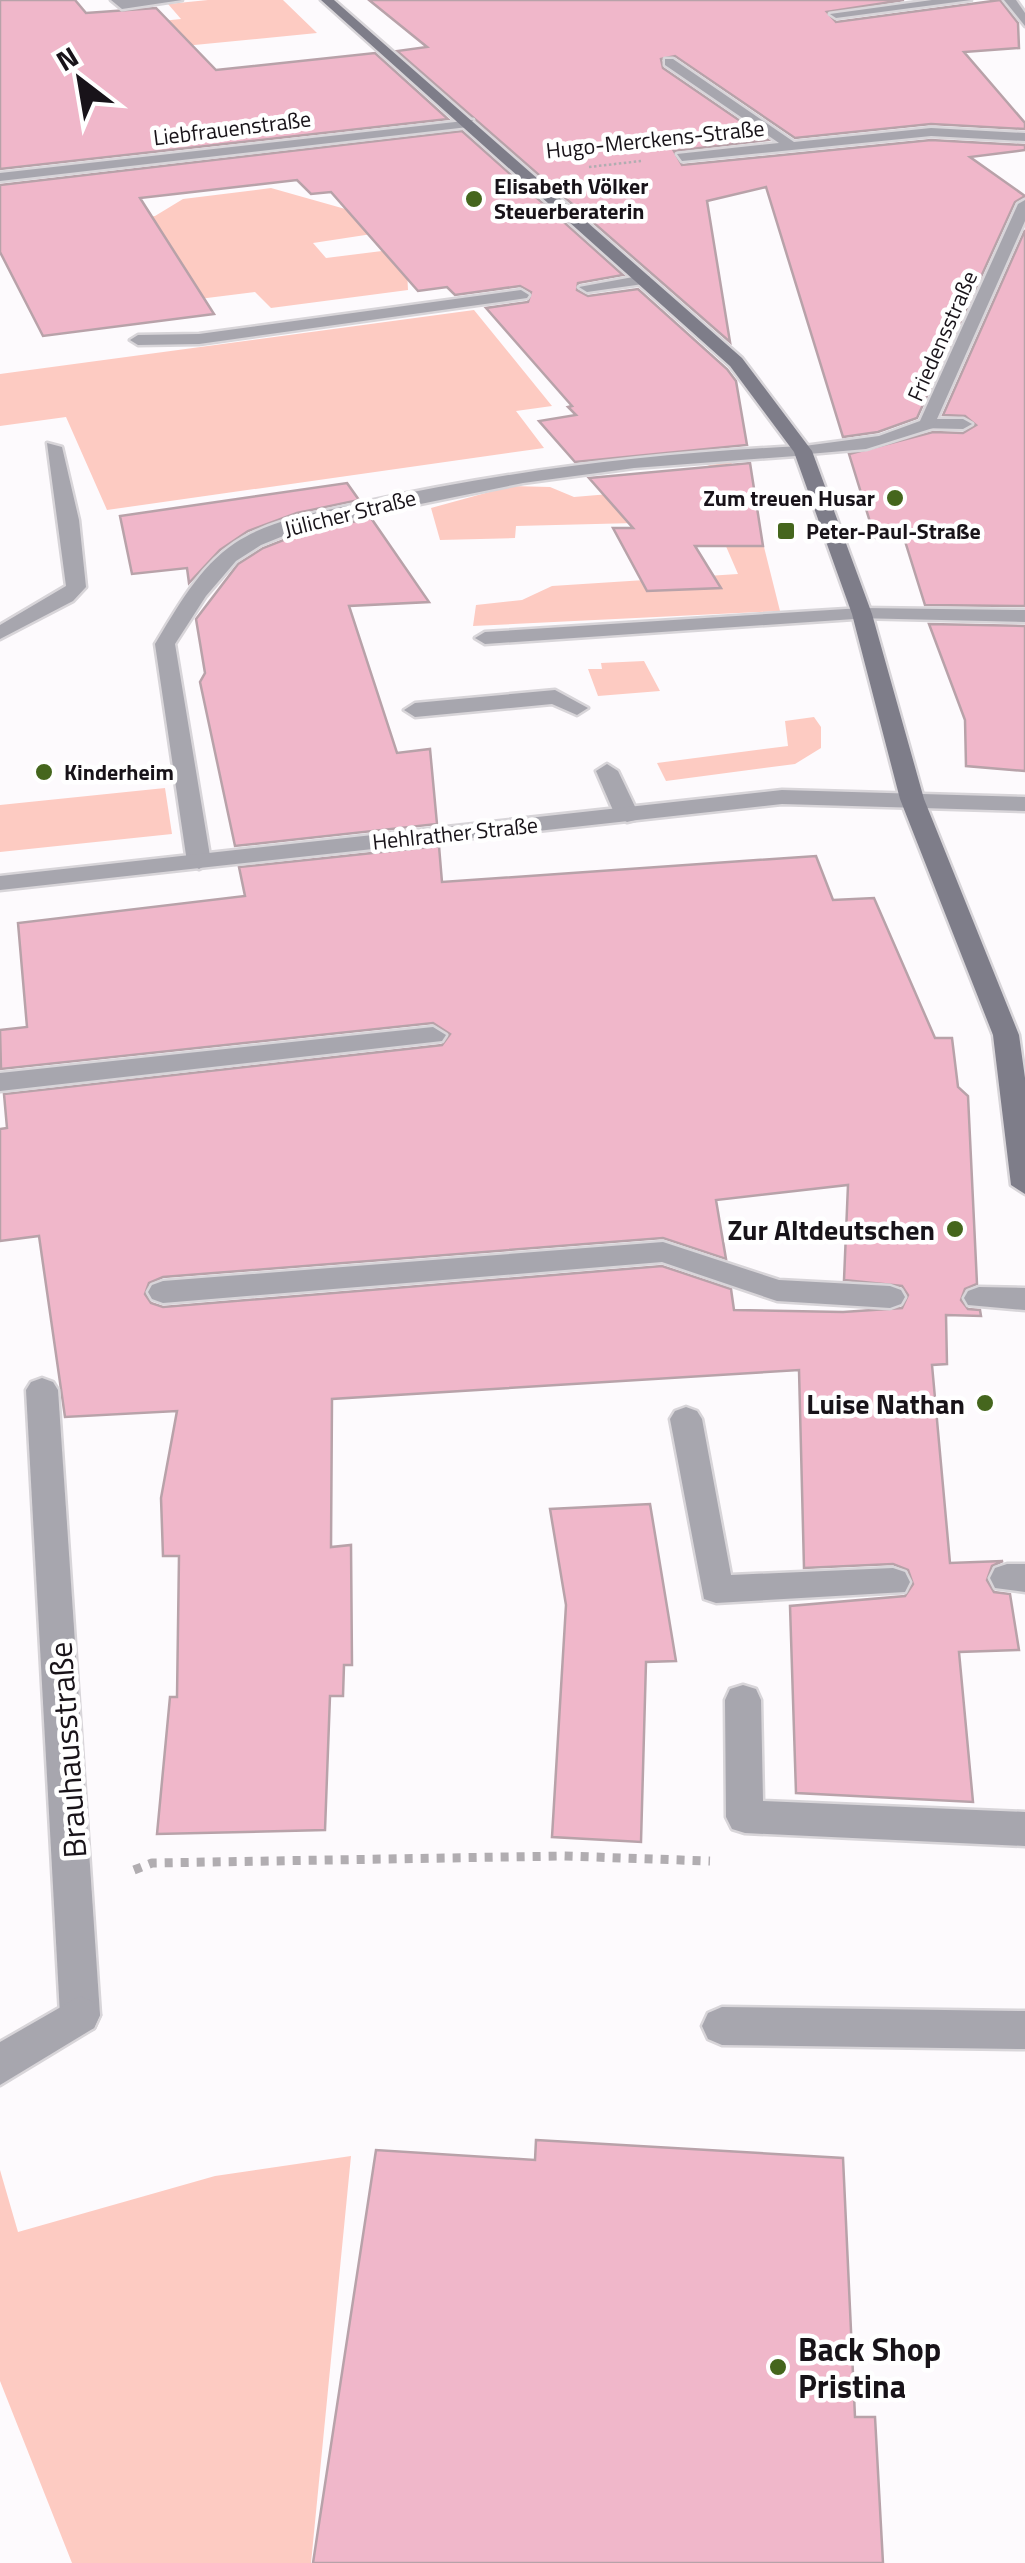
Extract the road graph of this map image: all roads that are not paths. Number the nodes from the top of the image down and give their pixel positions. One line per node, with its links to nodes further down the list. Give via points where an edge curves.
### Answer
1 (117, 0): 2 (street)
2 (176, 0)
3 (327, 0): 9 (street)
4 (965, 0): 6 (street)
5 (1010, 0): 7 (street)
6 (836, 14)
7 (1025, 22)
8 (669, 62): 11 (street, Hugo-Merckens-Straße)
9 (468, 123): 13 (street, Liebfrauenstraße); 15 (street)
10 (1025, 137): 11 (street, Hugo-Merckens-Straße, via 932,132)
11 (789, 144): 12 (street, Hugo-Merckens-Straße)
12 (682, 156)
13 (0, 177)
14 (1025, 204): 19 (street, Friedensstraße)
15 (644, 280): 16 (street); 22 (street, via 755,382)
16 (587, 287)
17 (521, 296): 18 (street, via 199,339)
18 (138, 340)
19 (927, 424): 20 (street); 22 (street, Friedensstraße, via 900,438)
20 (963, 424)
21 (53, 447): 25 (street, via 76,587)
22 (804, 451): 23 (street); 33 (street, Jülicher Straße, via 676,456 490,482 313,520 236,551 165,644)
23 (862, 614): 24 (street); 26 (street); 30 (street)
24 (1025, 616)
25 (0, 633)
26 (485, 638)
27 (577, 708): 28 (street, via 554,697)
28 (415, 710)
29 (607, 771): 32 (street)
30 (912, 798): 31 (street, Hehlrather Straße); 32 (street, Hehlrather Straße, via 782,798); 37 (street, via 1006,1035)
31 (1025, 804)
32 (626, 814): 33 (street, Hehlrather Straße)
33 (198, 862): 34 (street, Hehlrather Straße)
34 (0, 883)
35 (433, 1035): 36 (street)
36 (0, 1082)
37 (1025, 1185)
38 (163, 1292): 39 (street, via 663,1252 777,1290)
39 (890, 1297)
40 (979, 1298): 41 (street)
41 (1025, 1299)
42 (42, 1390): 49 (street, Brauhausstraße, via 80,2014)
43 (686, 1419): 44 (street, via 716,1589)
44 (893, 1582)
45 (742, 1700): 46 (street, via 746,1817)
46 (1025, 1829)
47 (722, 2026): 48 (street)
48 (1025, 2030)
49 (0, 2065)

